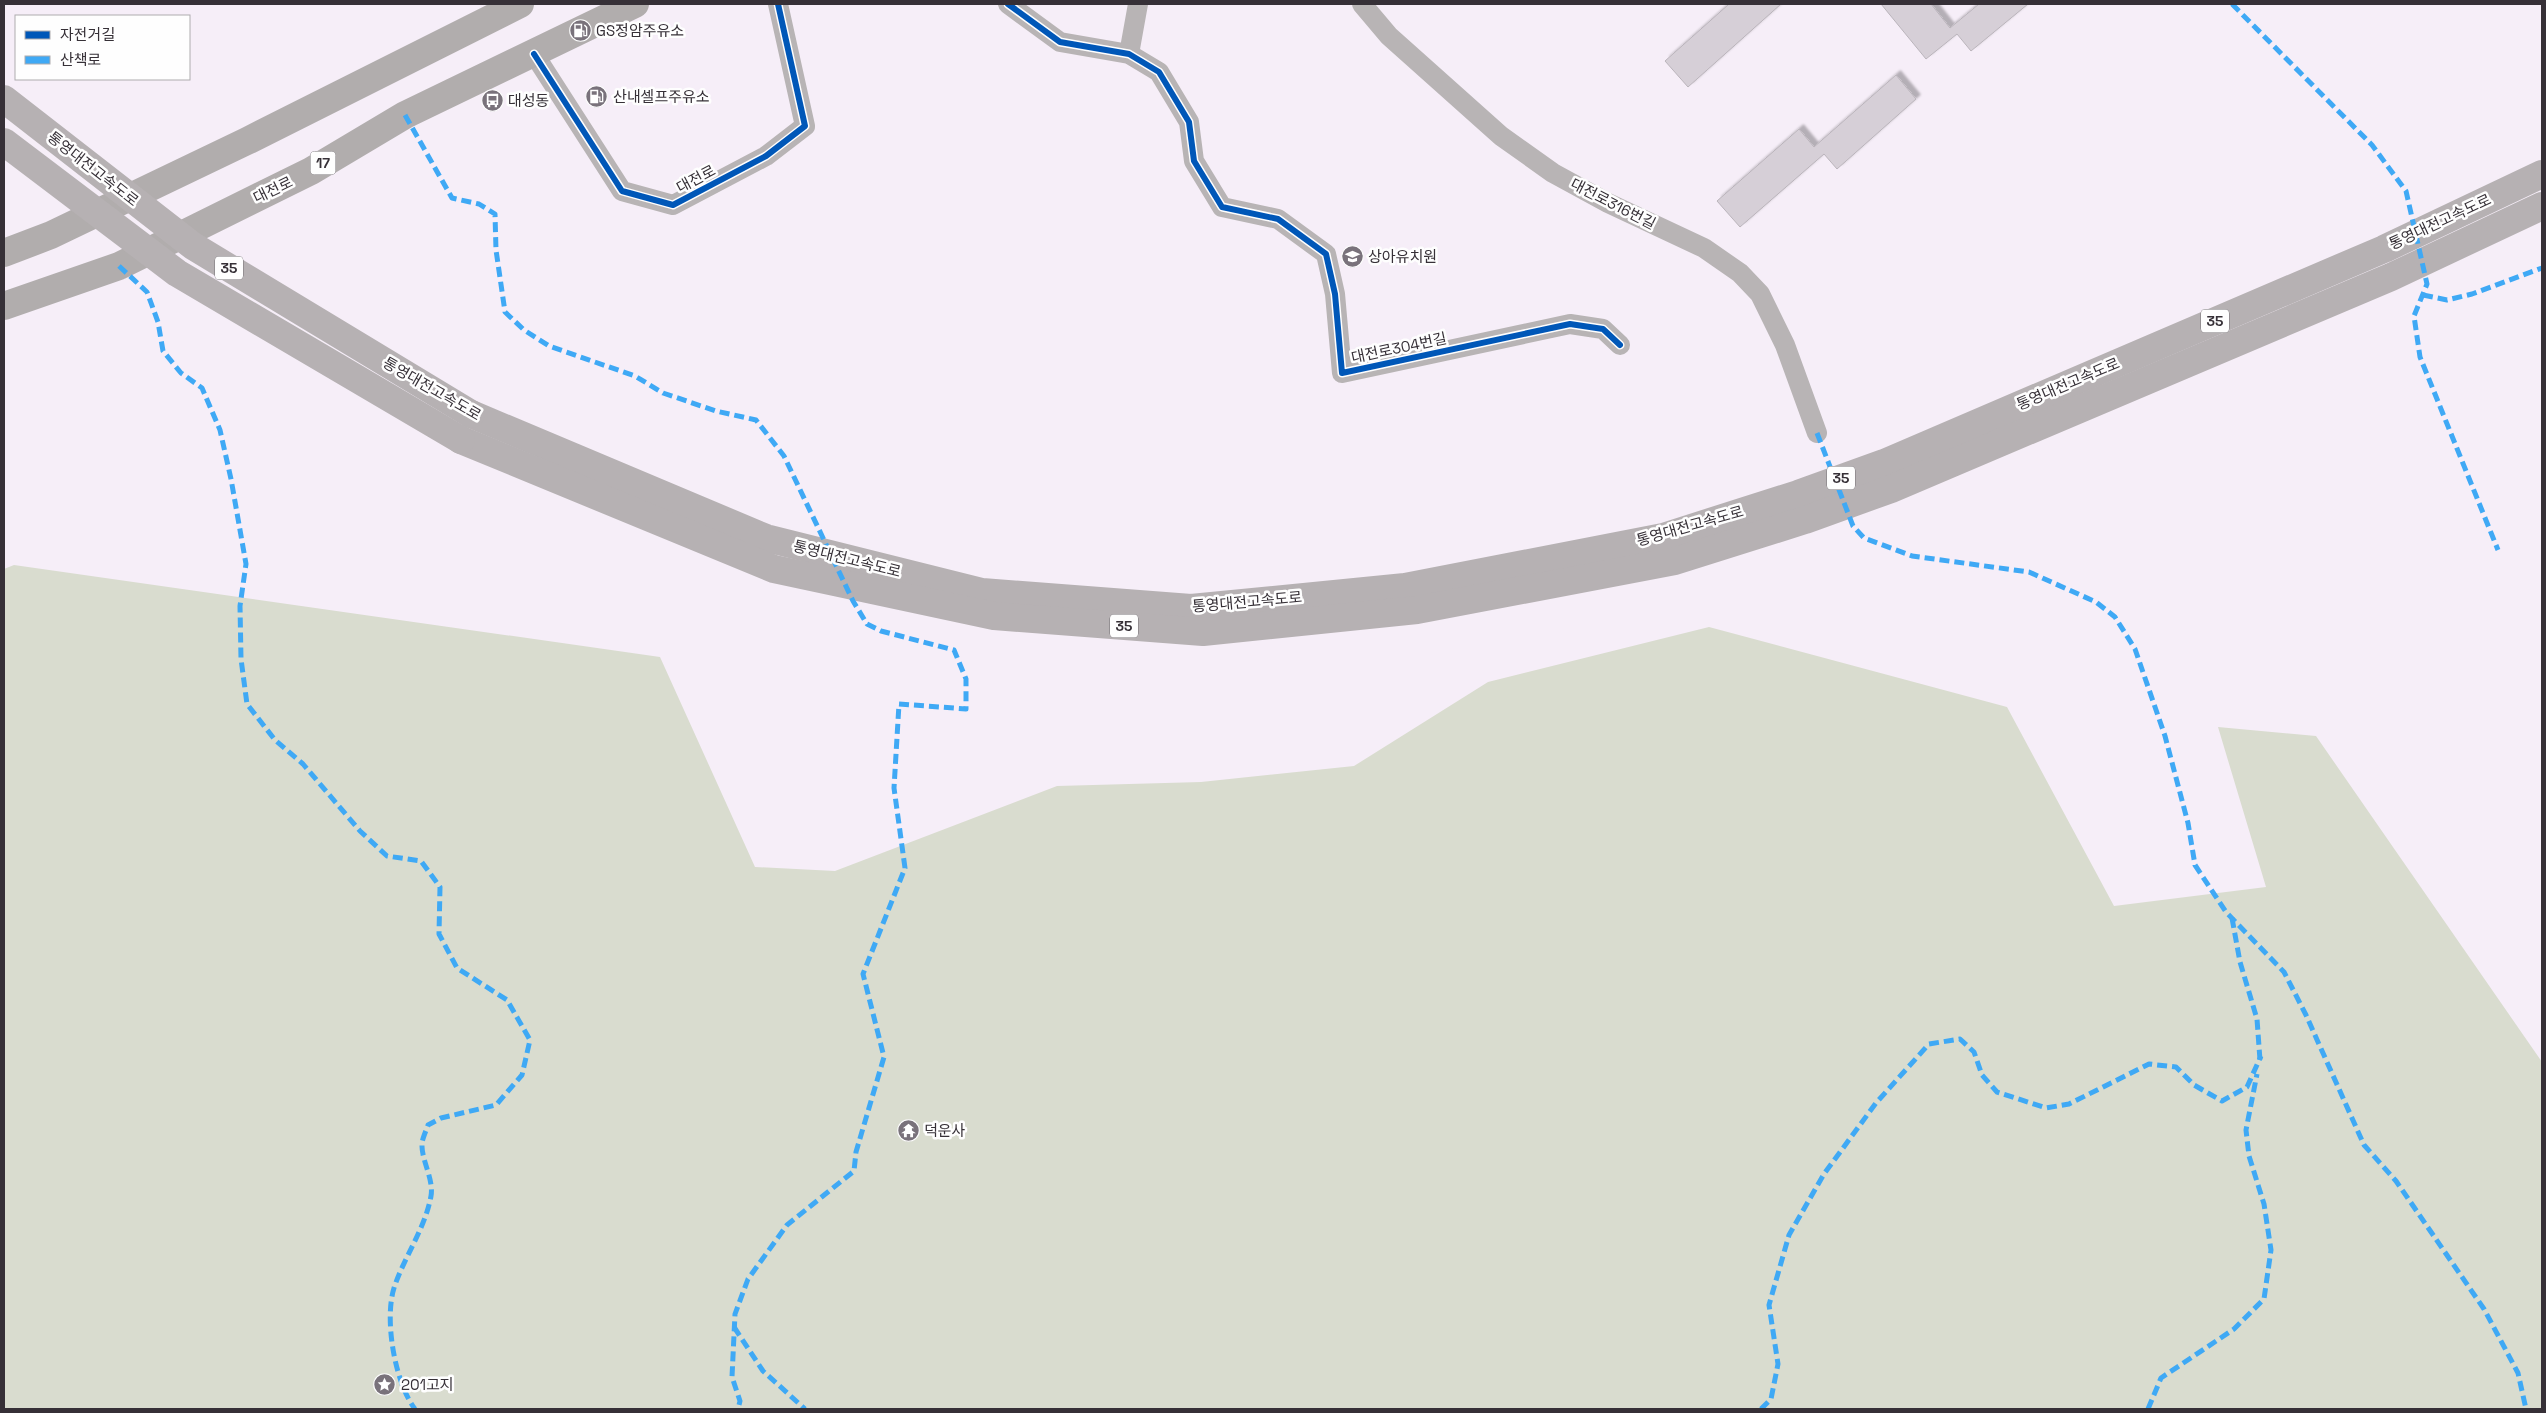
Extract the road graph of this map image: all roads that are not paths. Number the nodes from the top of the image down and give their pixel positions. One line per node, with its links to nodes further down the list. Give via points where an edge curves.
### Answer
1 (520, 4): 13 (main road, via 229,150 51,235)
2 (635, 4): 7 (main road, 대전로 / 17)
3 (778, 4): 7 (street, 대전로, via 806,126 766,156 673,205 622,191)
4 (1008, 4): 8 (street, 대전로304번길, via 1060,42)
5 (1138, 4): 8 (street)
6 (1362, 4): 16 (street, 대전로316번길, via 1389,36 1501,136 1553,173 1704,248 1740,273 1760,294 1785,345)
7 (534, 54): 14 (main road, 대전로 / 17, via 405,115 311,171 119,266)
8 (1129, 54): 15 (street, 대전로304번길, via 1159,72 1189,122 1194,162 1222,207 1278,219 1326,254 1335,294 1342,373 1570,324 1603,329)
9 (4, 99): 11 (highway, 통영대전고속도로 / 35, bridge, via 193,246 471,414 766,538 982,592 1191,608 1406,587 1663,537 1798,494 1884,463 2384,249)
10 (4, 142): 12 (highway, 통영대전고속도로 / 35, bridge, via 177,273 462,440 774,569 994,616 1203,632 1417,610 1675,561 1805,520 1892,489 2391,277)
11 (2542, 174)
12 (2542, 206)
13 (4, 253)
14 (4, 306)
15 (1620, 345)
16 (1817, 433)

